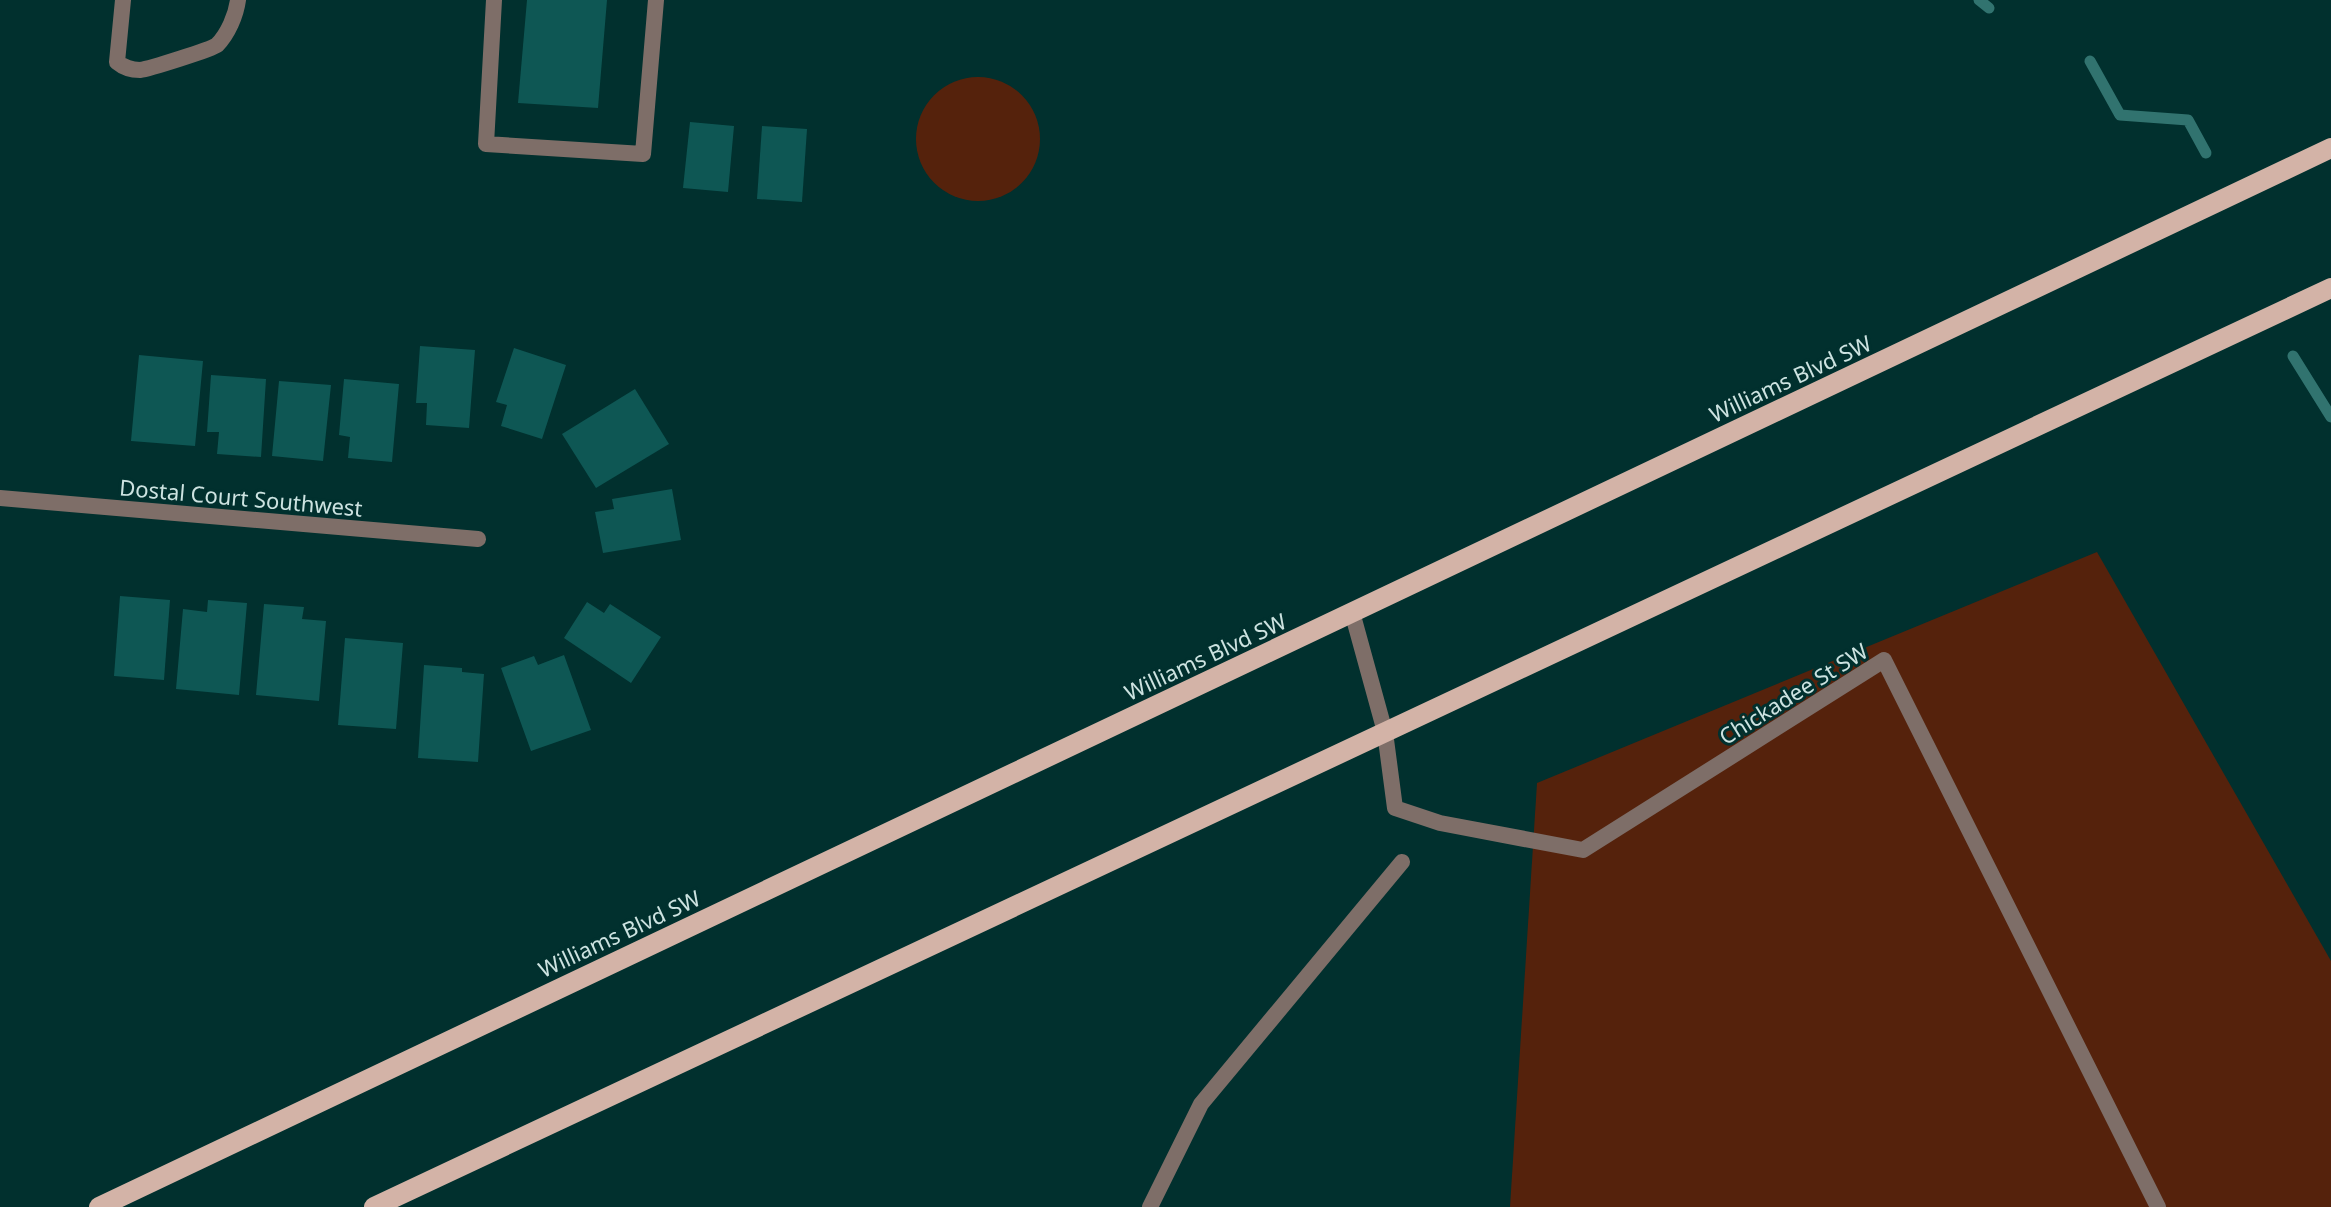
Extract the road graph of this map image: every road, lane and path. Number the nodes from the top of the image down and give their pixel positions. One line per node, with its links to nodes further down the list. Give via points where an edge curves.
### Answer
1 (123, 0): 2 (street, via 117,62 140,70 215,47)
2 (238, 0)
3 (494, 0): 4 (street, via 486,144 643,154)
4 (656, 0)
5 (2331, 148): 9 (main road, Williams Blvd SW)
6 (2331, 288): 10 (main road)
7 (0, 498): 8 (street, Dostal Court Southwest)
8 (478, 539)
9 (1352, 612): 10 (street, Chickadee St SW); 12 (main road, Williams Blvd SW)
10 (1385, 732): 13 (main road); 15 (street, Chickadee St SW, via 1395,808 1440,823 1583,850 1884,660)
11 (1402, 862): 14 (street, via 1201,1104)
12 (99, 1207)
13 (374, 1207)
14 (1150, 1207)
15 (2158, 1207)

